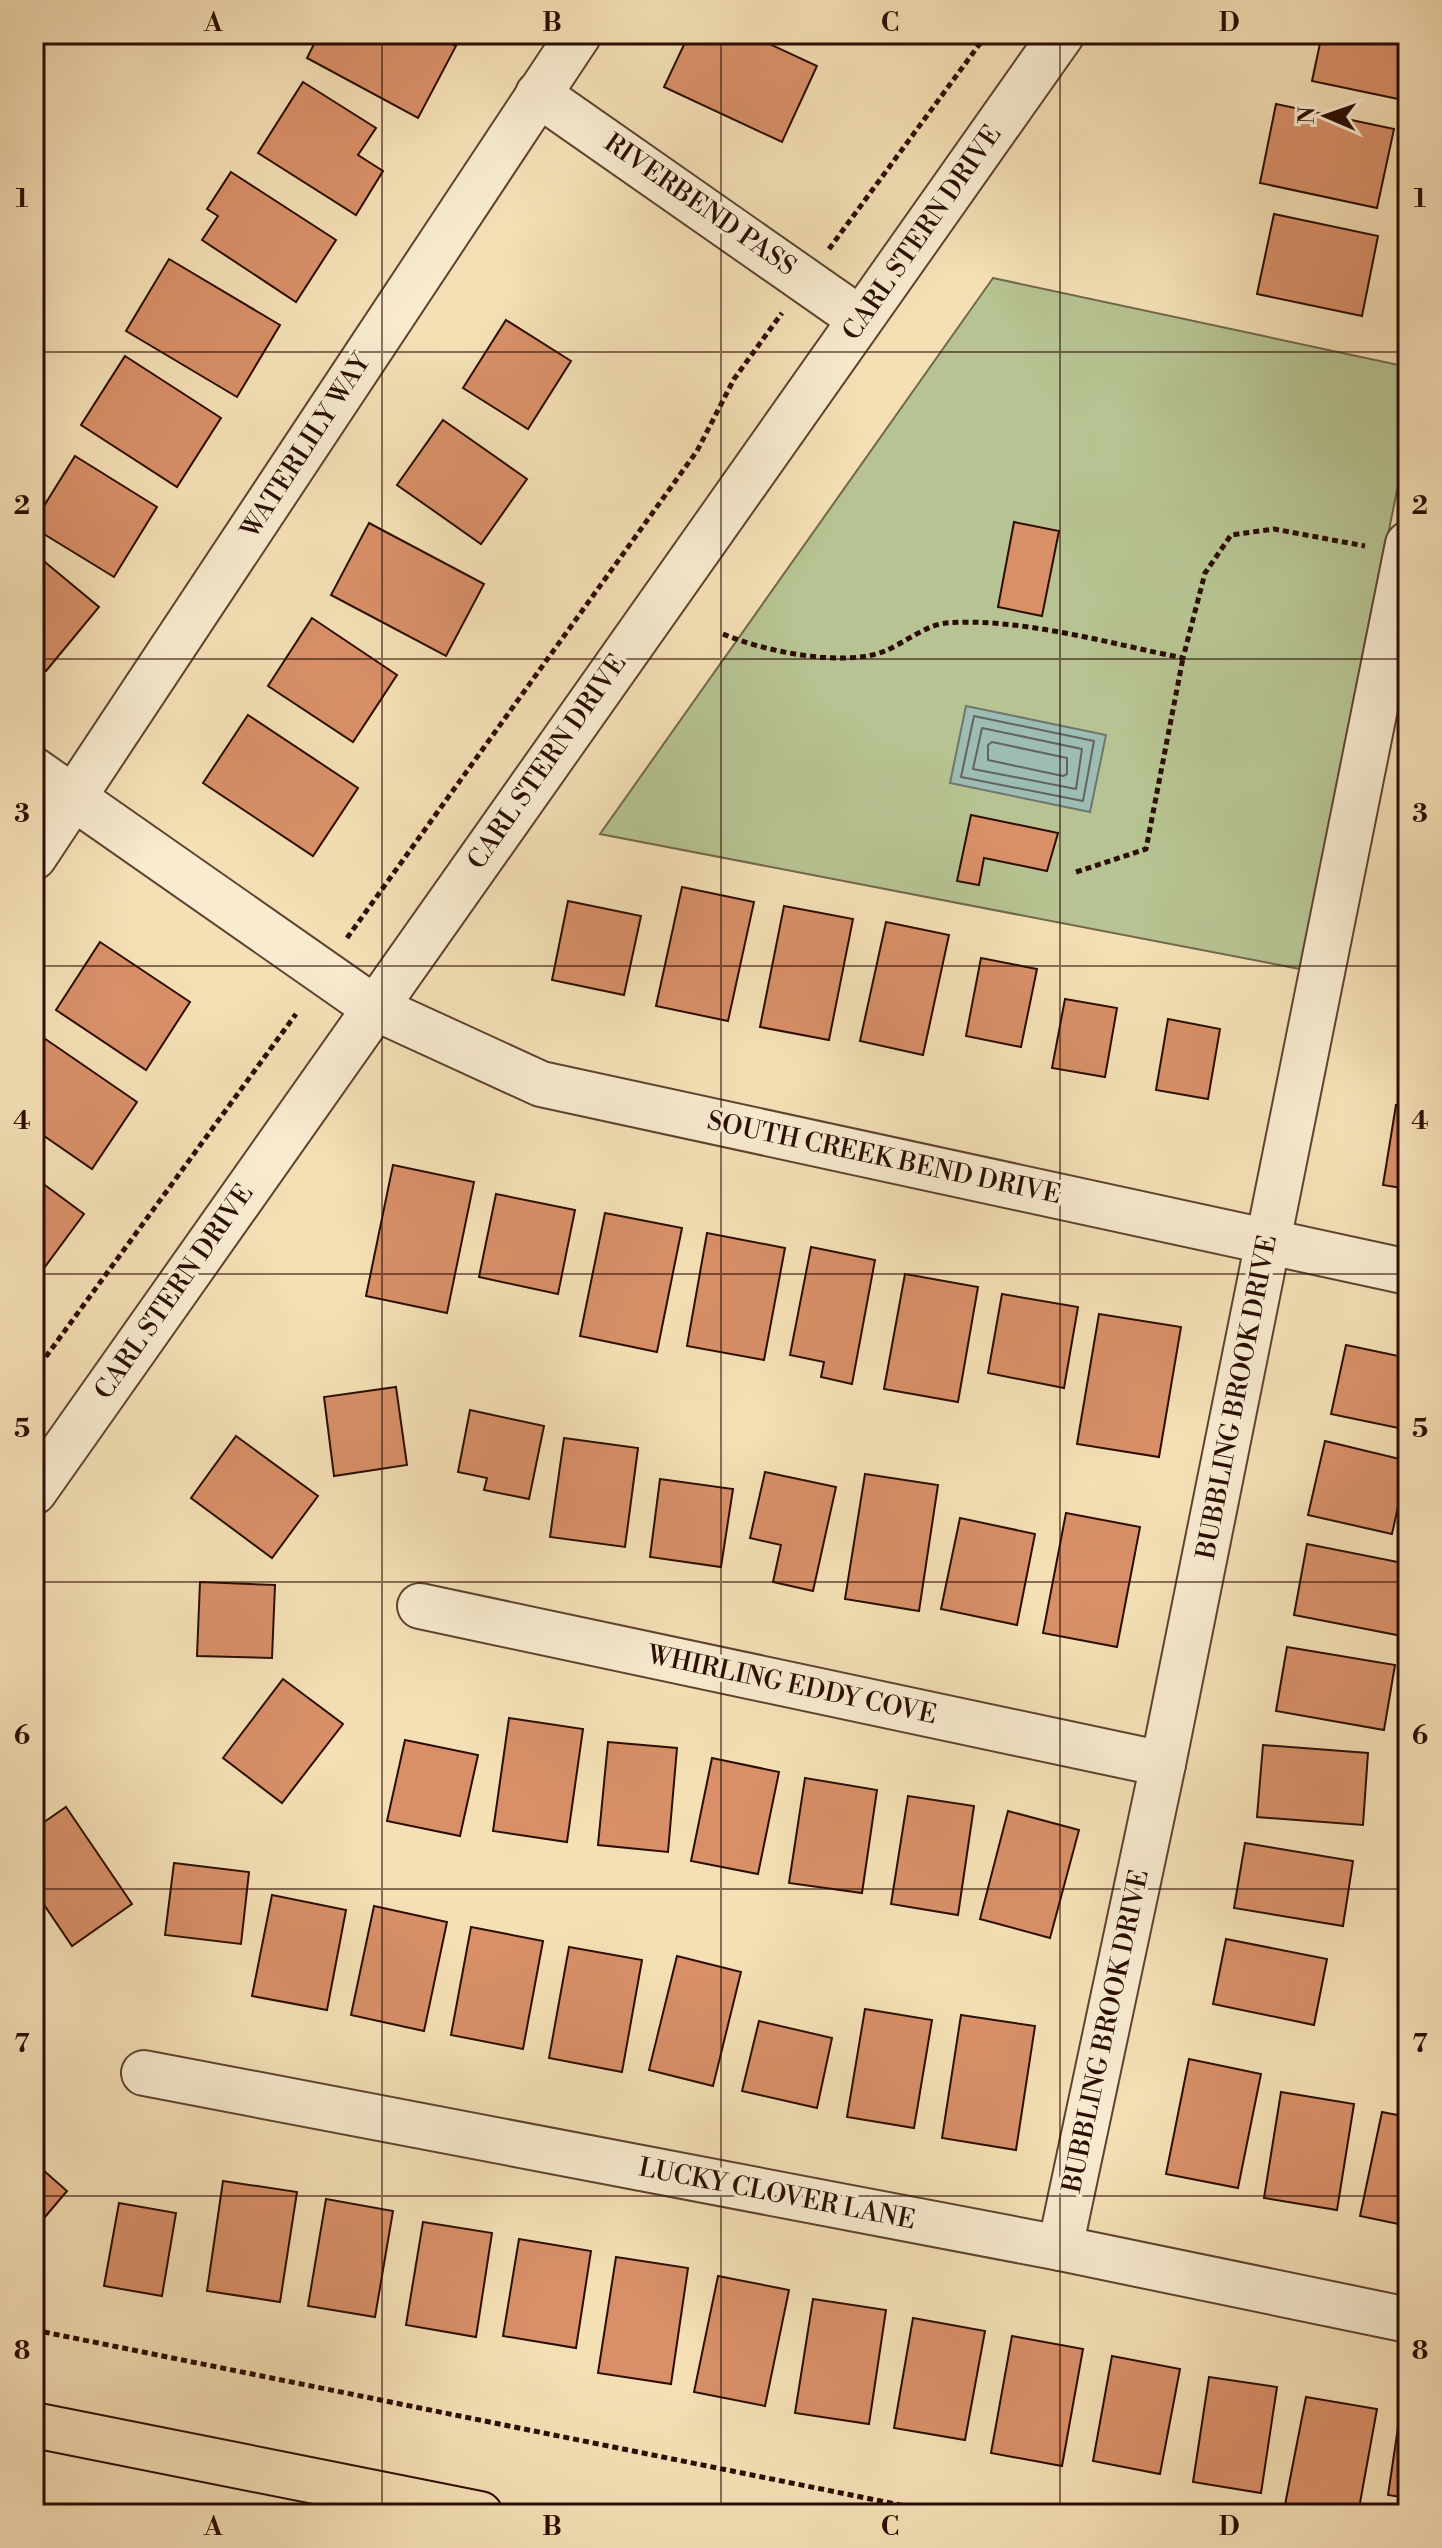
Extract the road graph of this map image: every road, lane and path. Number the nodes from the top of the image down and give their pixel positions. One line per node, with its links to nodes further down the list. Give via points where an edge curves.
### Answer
1 (579, 34): 4 (street, WATERLILY WAY)
2 (987, 34): 5 (path)
3 (1062, 34): 7 (street, CARL STERN DRIVE)
4 (538, 94): 7 (street, RIVERBEND PASS); 12 (street, WATERLILY WAY)
5 (824, 256)
6 (787, 304): 15 (path, via 734,379 697,451)
7 (860, 319): 16 (street, CARL STERN DRIVE)
8 (1391, 546): 10 (path, via 1274,529 1231,535 1205,573); 18 (street, BUBBLING BROOK DRIVE)
9 (723, 634): 10 (path, via 746,644 825,657 861,657 943,623 992,623)
10 (1183, 658): 14 (path, via 1146,849)
11 (34, 770): 12 (street, SOUTH CREEK BEND DRIVE)
12 (74, 798): 13 (street, WATERLILY WAY); 16 (street, SOUTH CREEK BEND DRIVE)
13 (34, 857)
14 (1076, 872)
15 (346, 938)
16 (373, 1007): 18 (street, SOUTH CREEK BEND DRIVE, via 541,1084); 21 (street, CARL STERN DRIVE)
17 (296, 1014): 20 (path)
18 (1268, 1241): 19 (street, SOUTH CREEK BEND DRIVE); 23 (street, BUBBLING BROOK DRIVE)
19 (1408, 1272)
20 (34, 1373)
21 (34, 1492)
22 (420, 1606): 23 (street, WHIRLING EDDY COVE)
23 (1163, 1764): 25 (street, BUBBLING BROOK DRIVE)
24 (144, 2073): 25 (street, LUCKY CLOVER LANE)
25 (1060, 2248): 26 (street, LUCKY CLOVER LANE)
26 (1408, 2320)
27 (34, 2330): 30 (path)
28 (34, 2425): 29 (main road)
29 (480, 2514)
30 (945, 2514)

